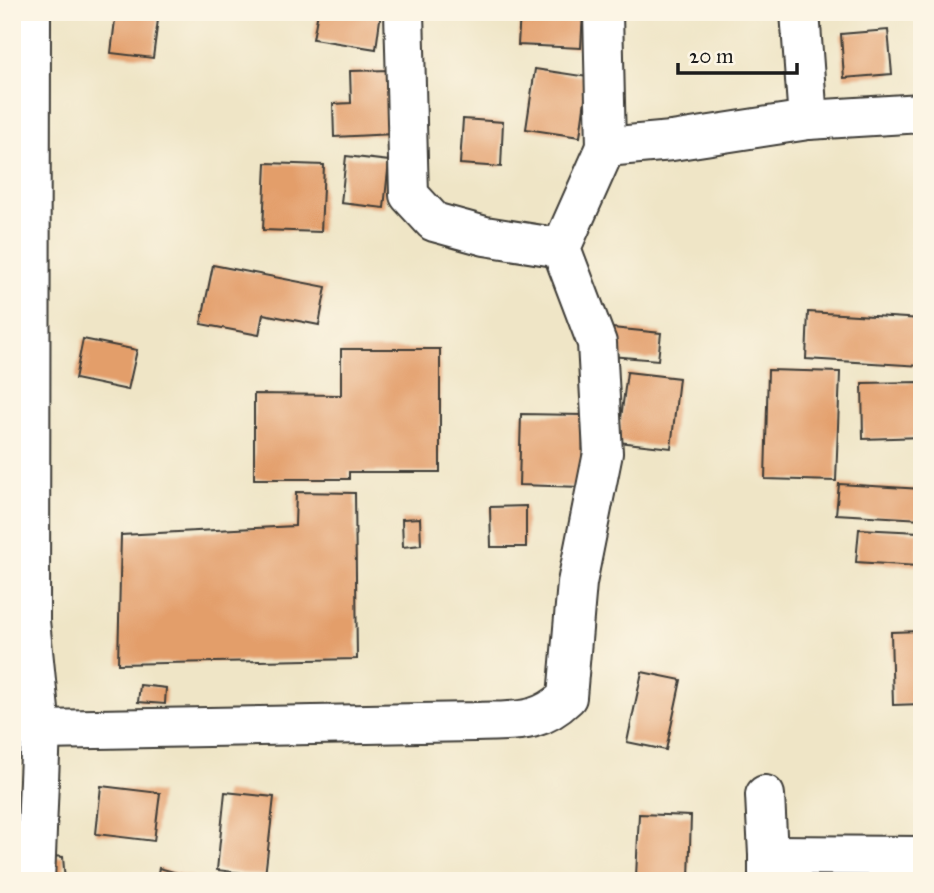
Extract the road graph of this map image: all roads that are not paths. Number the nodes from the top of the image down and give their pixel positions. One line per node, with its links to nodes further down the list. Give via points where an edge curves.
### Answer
1 (31, 12): 9 (street)
2 (404, 12): 8 (street, via 408,195 434,222)
3 (603, 12): 7 (street)
4 (800, 12): 6 (street)
5 (922, 113): 6 (street)
6 (808, 120): 7 (street)
7 (606, 147): 8 (street)
8 (561, 248): 10 (street, via 597,343 603,453 577,583 567,697 552,711 535,718 474,722)
9 (21, 306): 10 (street, via 30,621)
10 (41, 730): 14 (street)
11 (765, 795): 13 (street)
12 (922, 856): 13 (street)
13 (768, 868)
14 (35, 881)

